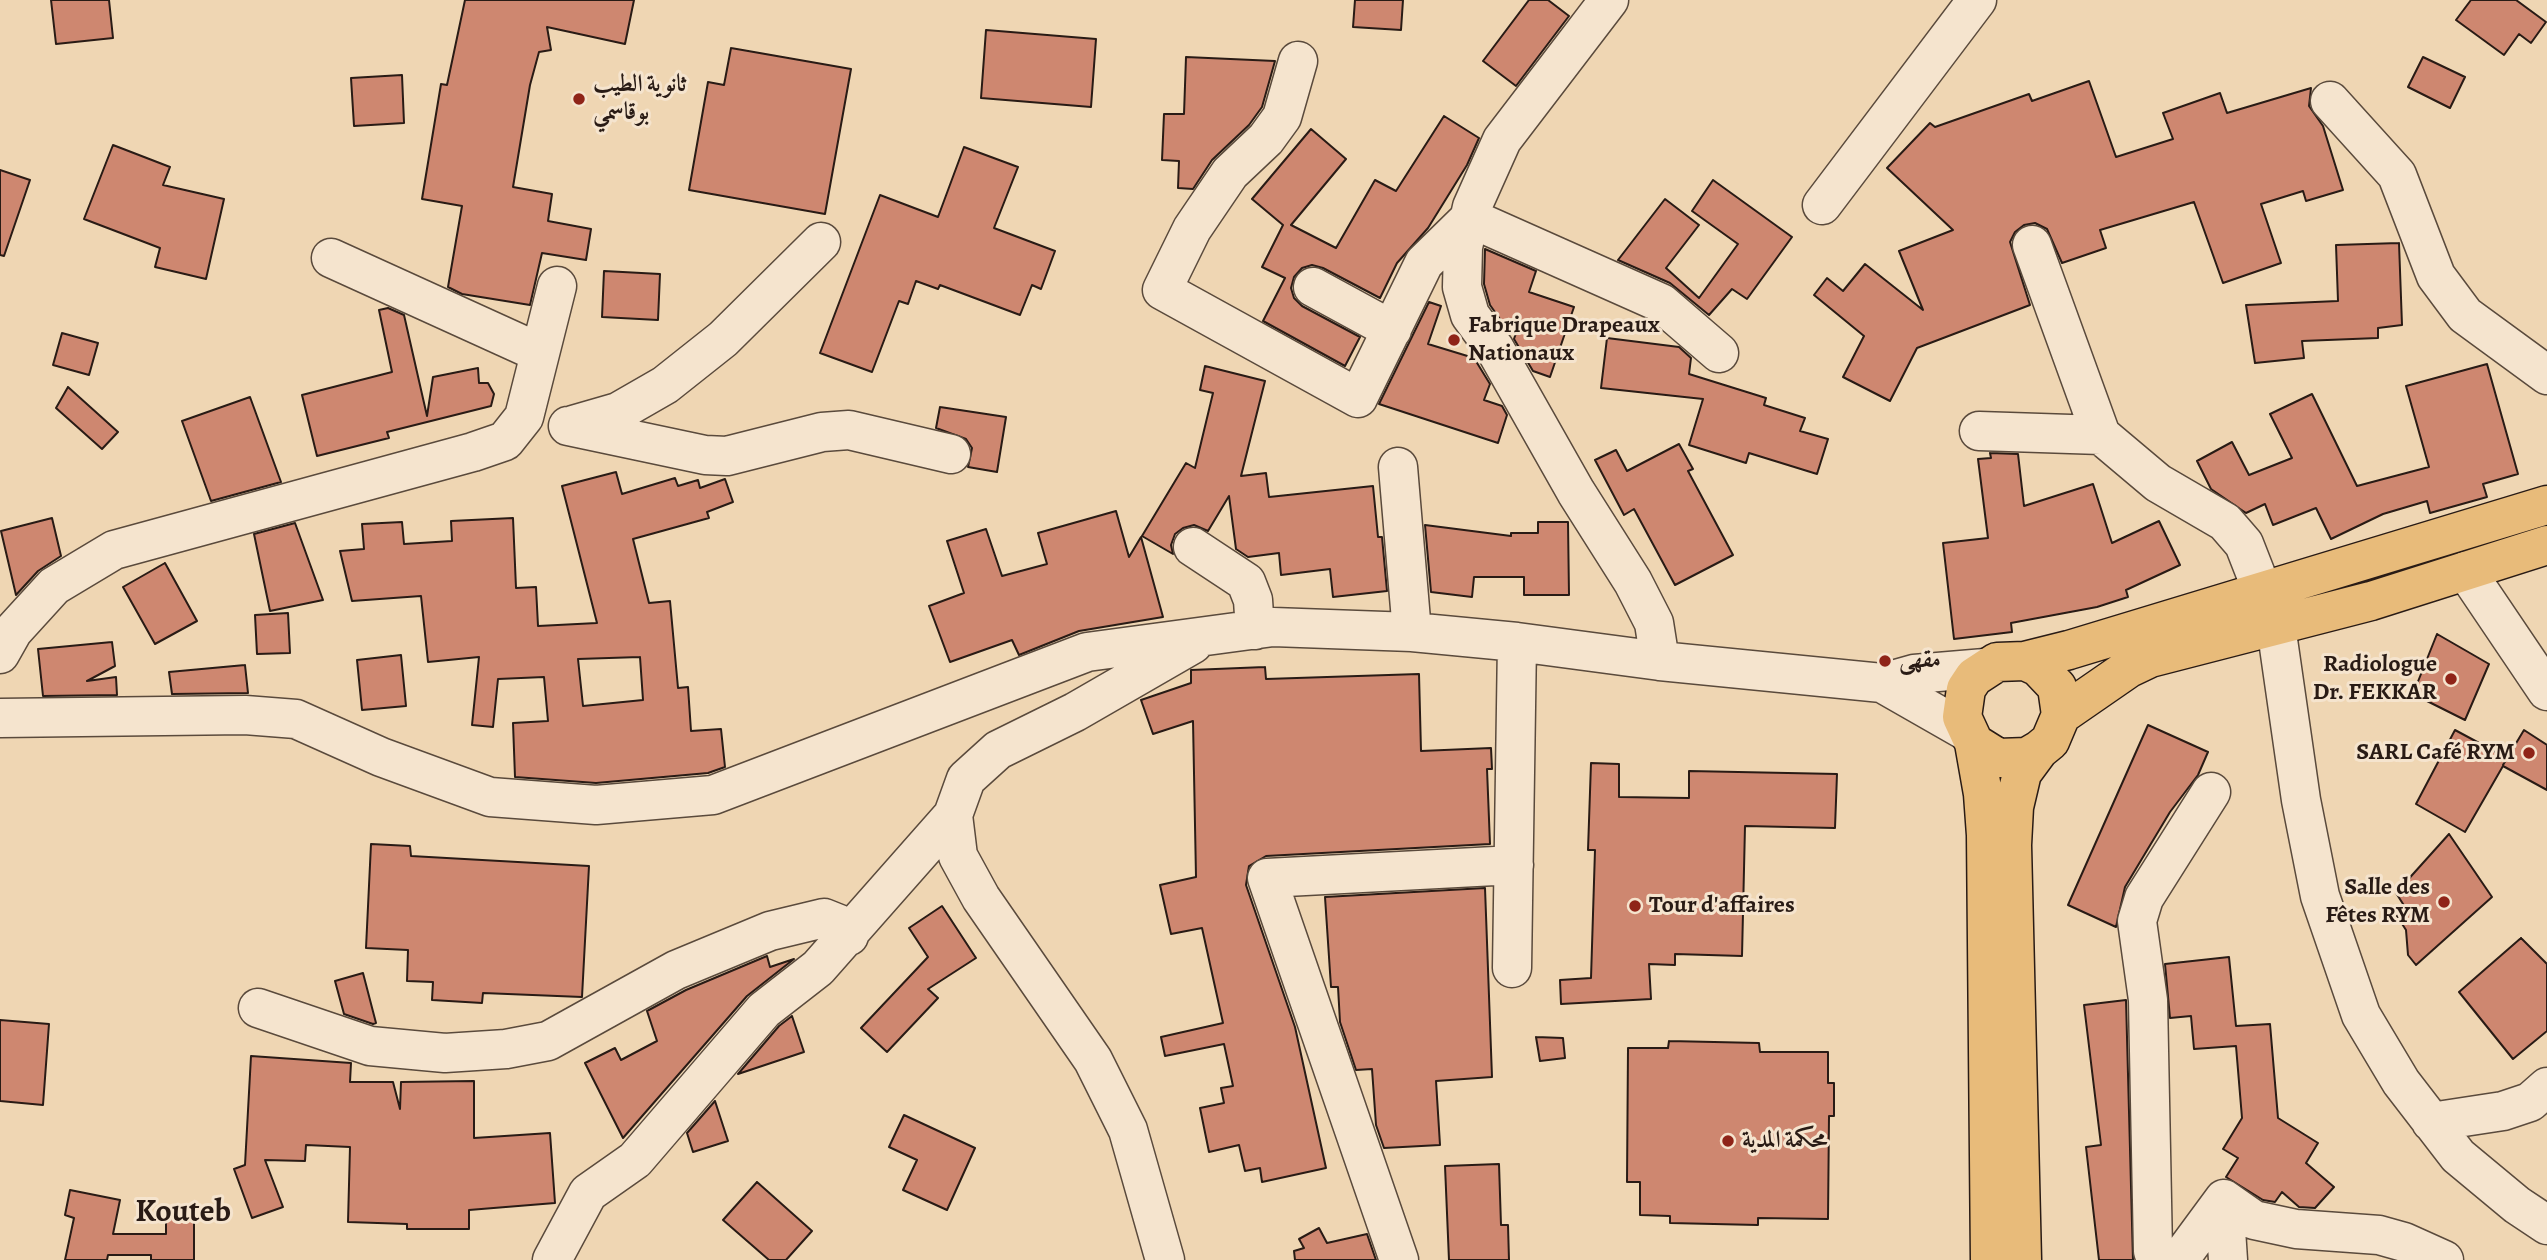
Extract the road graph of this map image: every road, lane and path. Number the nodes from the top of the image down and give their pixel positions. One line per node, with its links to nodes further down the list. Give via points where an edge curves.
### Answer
1 (1609, 0): 6 (street, via 1502,140)
2 (1977, 0): 5 (street)
3 (1298, 61): 12 (street, via 1282,117 1230,173 1192,229 1161,290 1358,398)
4 (2330, 101): 15 (street, via 2397,175 2436,276 2465,315)
5 (1822, 205)
6 (1470, 218): 12 (street, via 1424,263); 13 (street, via 1661,303); 32 (street, via 1463,247 1462,287 1470,315 1495,349 1633,582 1654,623)
7 (821, 242): 16 (street, via 723,339 665,385 618,412)
8 (2032, 246): 18 (street)
9 (331, 258): 14 (street)
10 (557, 286): 14 (street)
11 (1313, 287): 12 (street)
12 (1392, 330)
13 (1718, 353)
14 (540, 354): 19 (street, via 524,417)
15 (2547, 375)
16 (568, 426): 19 (street); 20 (street, via 705,455 727,456 821,432 849,430)
17 (1979, 431): 18 (street)
18 (2101, 435): 26 (street, via 2158,483 2230,527 2244,544)
19 (505, 441): 31 (street, via 114,550 54,586 13,631)
20 (951, 454)
21 (1398, 467): 28 (street)
22 (2547, 505): 26 (main road)
23 (2547, 545): 25 (main road)
24 (1193, 547): 27 (street, via 1246,582 1253,600)
25 (2466, 571): 26 (main road); 36 (street)
26 (2269, 609): 33 (main road); 37 (main road, via 2129,668); 48 (street, via 2320,896 2361,1015)
27 (1255, 630): 28 (street); 29 (street)
28 (1412, 632): 30 (street)
29 (1206, 636): 38 (street, via 1087,652 713,795 596,805 490,797 381,757 296,719 245,715); 42 (street, via 1107,695 998,750 966,779)
30 (1517, 642): 32 (street); 43 (street)
31 (0, 654)
32 (1660, 661): 35 (street)
33 (2025, 661): 34 (main road, via 2011,659); 37 (main road, via 2038,667 2057,687)
34 (1985, 667): 35 (street, via 1914,674); 39 (main road, via 1974,677 1962,702)
35 (1882, 684): 39 (street)
36 (2547, 691)
37 (2061, 715): 40 (main road, via 2054,735)
38 (0, 719)
39 (1970, 737): 40 (main road, via 1998,758); 55 (main road, via 1983,794 1986,835)
40 (2039, 751): 56 (main road, via 2022,774 2012,845)
41 (2211, 792): 57 (street, via 2144,898 2137,921 2148,1000)
42 (953, 815): 44 (street); 53 (street, via 958,856 981,898 1093,1060 1128,1130)
43 (1514, 865): 45 (street); 54 (street, via 1267,878)
44 (849, 936): 46 (street, via 839,924 824,918 770,931 676,971 548,1041 506,1049 446,1053 370,1046); 52 (street, via 818,968 764,1010 635,1160 588,1193)
45 (1512, 968)
46 (258, 1009)
47 (2547, 1087): 48 (street, via 2530,1102 2503,1111)
48 (2431, 1122): 50 (street, via 2458,1156)
49 (2224, 1199): 51 (street); 58 (street); 59 (street)
50 (2547, 1225)
51 (2283, 1244): 60 (street, via 2379,1235)
52 (552, 1260)
53 (1166, 1260)
54 (1399, 1260)
55 (1990, 1260)
56 (2022, 1260)
57 (2156, 1260)
58 (2179, 1260)
59 (2228, 1260)
60 (2444, 1260)

